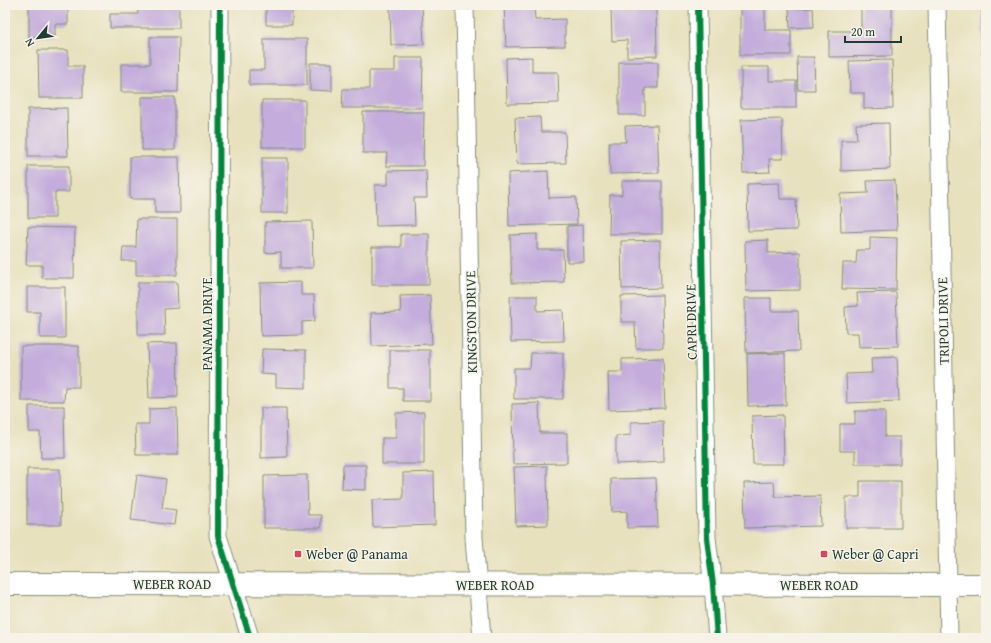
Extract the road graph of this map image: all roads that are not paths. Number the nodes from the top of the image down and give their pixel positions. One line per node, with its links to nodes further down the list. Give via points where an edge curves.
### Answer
1 (220, 5): 6 (street, PANAMA DRIVE, via 218,536)
2 (465, 5): 7 (street, KINGSTON DRIVE, via 474,538)
3 (698, 5): 8 (street, CAPRI DRIVE, via 707,538)
4 (937, 5): 9 (street, TRIPOLI DRIVE)
5 (5, 584): 6 (main road, WEBER ROAD)
6 (233, 584): 7 (main road, WEBER ROAD); 11 (street, PANAMA DRIVE)
7 (479, 585): 8 (main road, WEBER ROAD); 12 (street, KINGSTON DRIVE)
8 (713, 585): 9 (main road, WEBER ROAD); 13 (street, CAPRI DRIVE)
9 (948, 585): 10 (main road, WEBER ROAD); 14 (street, TRIPOLI DRIVE)
10 (986, 585)
11 (249, 638)
12 (482, 638)
13 (717, 638)
14 (949, 638)

